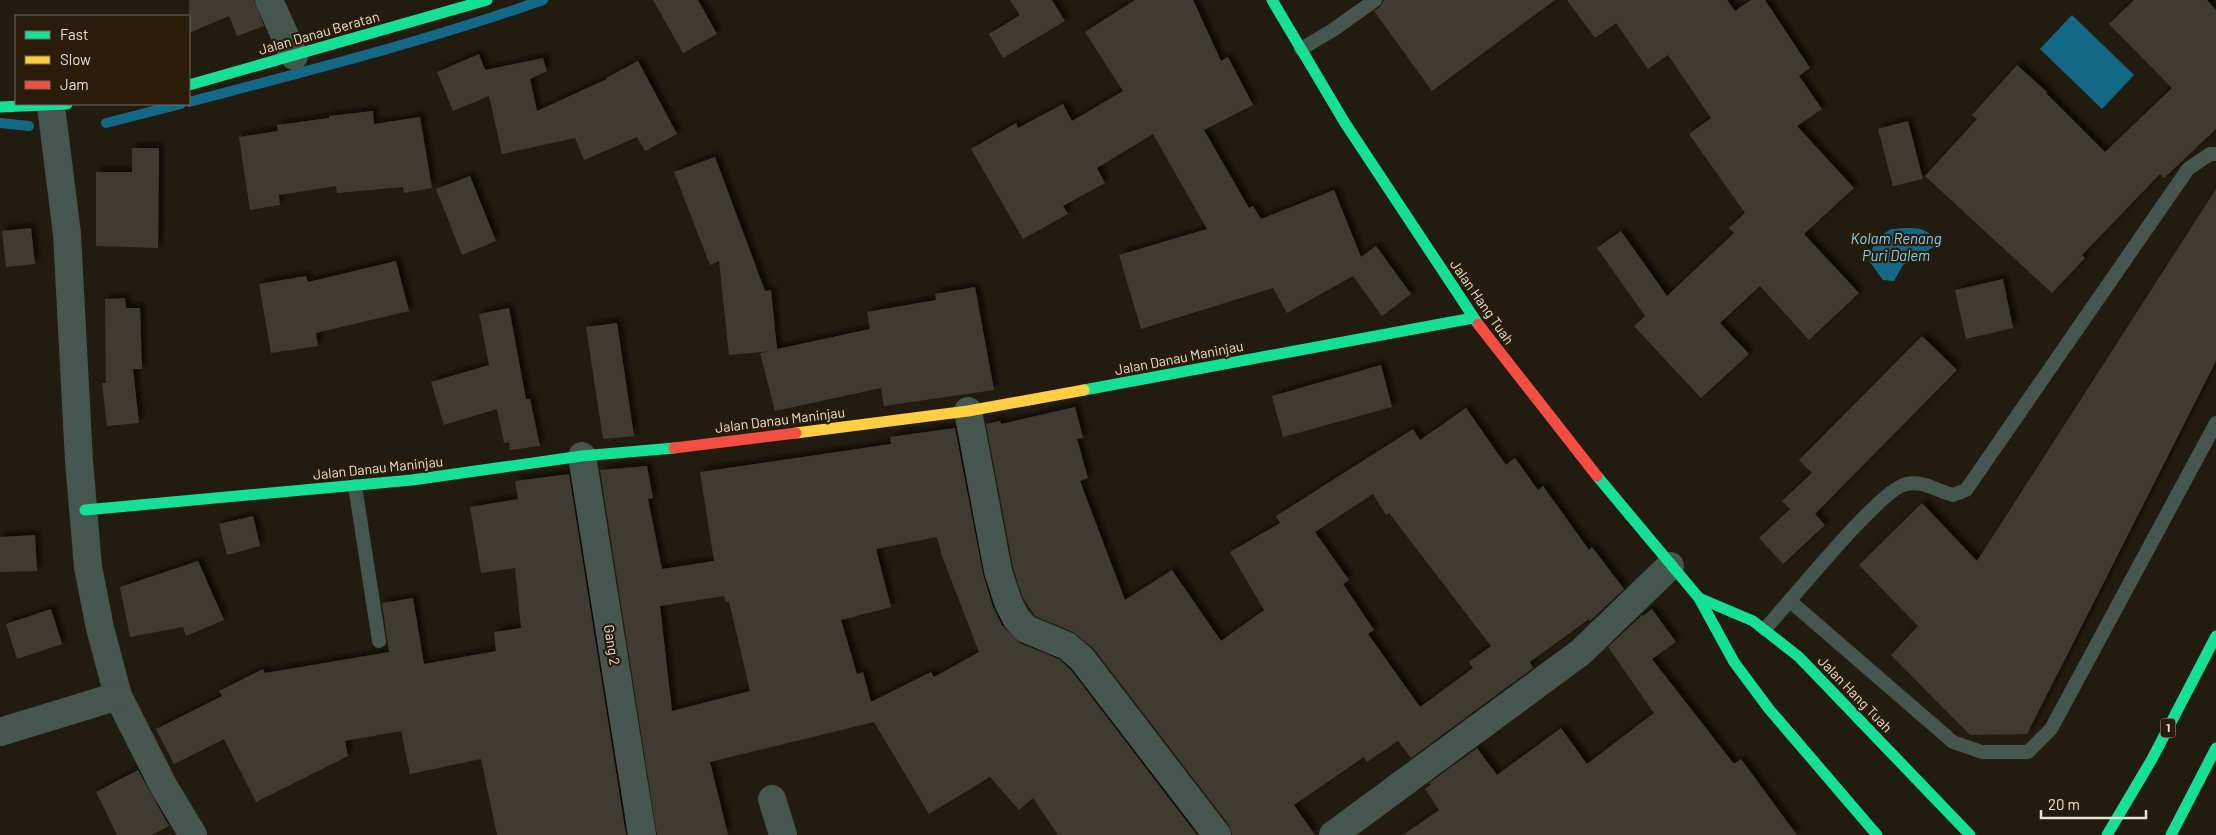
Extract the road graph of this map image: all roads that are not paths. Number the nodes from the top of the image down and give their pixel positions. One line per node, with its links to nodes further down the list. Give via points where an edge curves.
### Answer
1 (269, 0): 6 (street)
2 (487, 0): 6 (main road, Jalan Danau Beratan)
3 (1272, 0): 5 (main road, Jalan Hang Tuah)
4 (1375, 0): 5 (lane)
5 (1301, 50): 11 (main road, Jalan Hang Tuah)
6 (294, 56): 7 (main road, Jalan Danau Beratan)
7 (190, 84)
8 (59, 105): 9 (main road); 16 (street, via 78,443)
9 (0, 107)
10 (2216, 154): 19 (lane, via 2210,154 2188,168 1966,490 1953,495 1918,482 1903,484 1875,504)
11 (1473, 318): 12 (main road, Jalan Danau Maninjau); 17 (main road, Jalan Hang Tuah)
12 (968, 412): 14 (main road, Jalan Danau Maninjau, via 657,450); 30 (street, via 1002,587 1016,618 1026,629 1067,646 1082,659)
13 (2216, 423): 19 (lane, via 2051,729 2028,752 1982,752 1953,742)
14 (582, 456): 15 (main road, Jalan Danau Maninjau); 28 (street, Gang 2)
15 (355, 486): 16 (main road, Jalan Danau Maninjau); 22 (lane)
16 (85, 510): 23 (street, via 88,567)
17 (1670, 566): 18 (main road, Jalan Hang Tuah); 31 (street, via 1581,652)
18 (1700, 598): 20 (main road, Jalan Hang Tuah); 32 (main road, Jalan Hang Tuah, via 1734,662)
19 (1790, 601): 20 (lane)
20 (1764, 629): 33 (main road, Jalan Hang Tuah, via 1799,657)
21 (2216, 636): 34 (main road, 1, via 2152,759)
22 (379, 641)
23 (118, 696): 24 (street); 27 (street, via 164,787)
24 (0, 732)
25 (2216, 748): 35 (main road)
26 (772, 799): 29 (street)
27 (193, 835)
28 (642, 835)
29 (783, 835)
30 (1217, 835)
31 (1333, 835)
32 (1876, 835)
33 (1970, 835)
34 (2107, 835)
35 (2171, 835)

